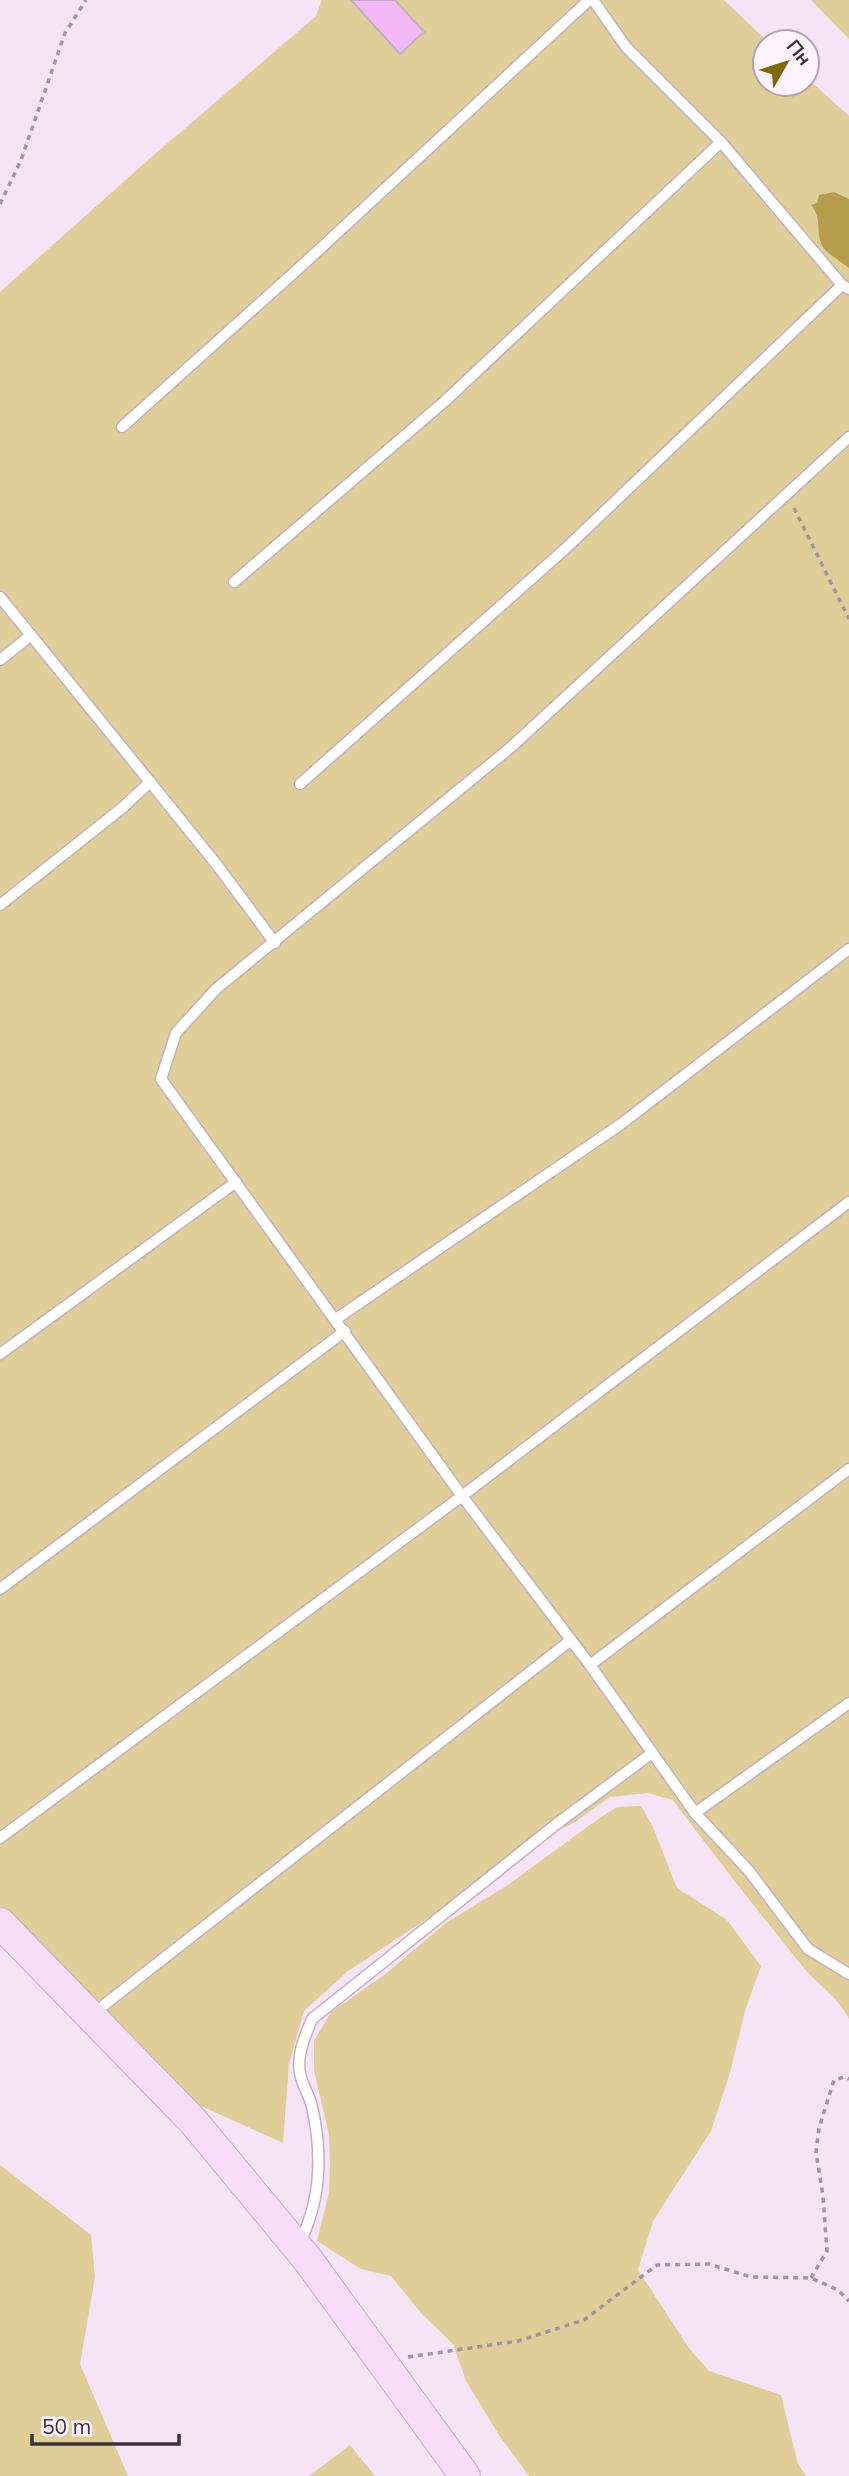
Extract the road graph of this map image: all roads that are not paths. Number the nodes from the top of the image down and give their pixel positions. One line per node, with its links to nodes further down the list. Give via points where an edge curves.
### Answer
1 (591, 0): 2 (lane, via 626,47); 4 (lane)
2 (721, 142): 3 (lane); 6 (lane, via 445,401)
3 (845, 287): 11 (lane, via 565,549)
4 (122, 427)
5 (849, 437): 13 (lane, via 510,748)
6 (234, 582)
7 (0, 597): 8 (lane)
8 (30, 636): 9 (lane); 10 (lane)
9 (0, 660)
10 (150, 782): 12 (lane); 13 (lane)
11 (300, 783)
12 (0, 905)
13 (275, 943): 15 (lane, via 216,989 176,1033 162,1079)
14 (849, 949): 17 (lane, via 621,1124)
15 (236, 1182): 17 (lane); 19 (lane)
16 (849, 1202): 21 (lane)
17 (336, 1318): 18 (lane)
18 (345, 1331): 21 (lane); 22 (lane)
19 (0, 1354)
20 (849, 1469): 24 (lane)
21 (462, 1496): 23 (lane); 28 (lane)
22 (0, 1588)
23 (571, 1640): 24 (lane); 31 (lane)
24 (590, 1665): 26 (lane)
25 (849, 1703): 27 (lane)
26 (652, 1753): 27 (lane); 32 (lane, via 312,2019 302,2043 300,2074 312,2104 319,2176 307,2228)
27 (695, 1814): 30 (lane, via 749,1871 808,1949)
28 (0, 1838)
29 (0, 1923): 32 (street, via 194,2121)
30 (849, 1973)
31 (104, 2005)
32 (297, 2247): 33 (street)
33 (465, 2476)

